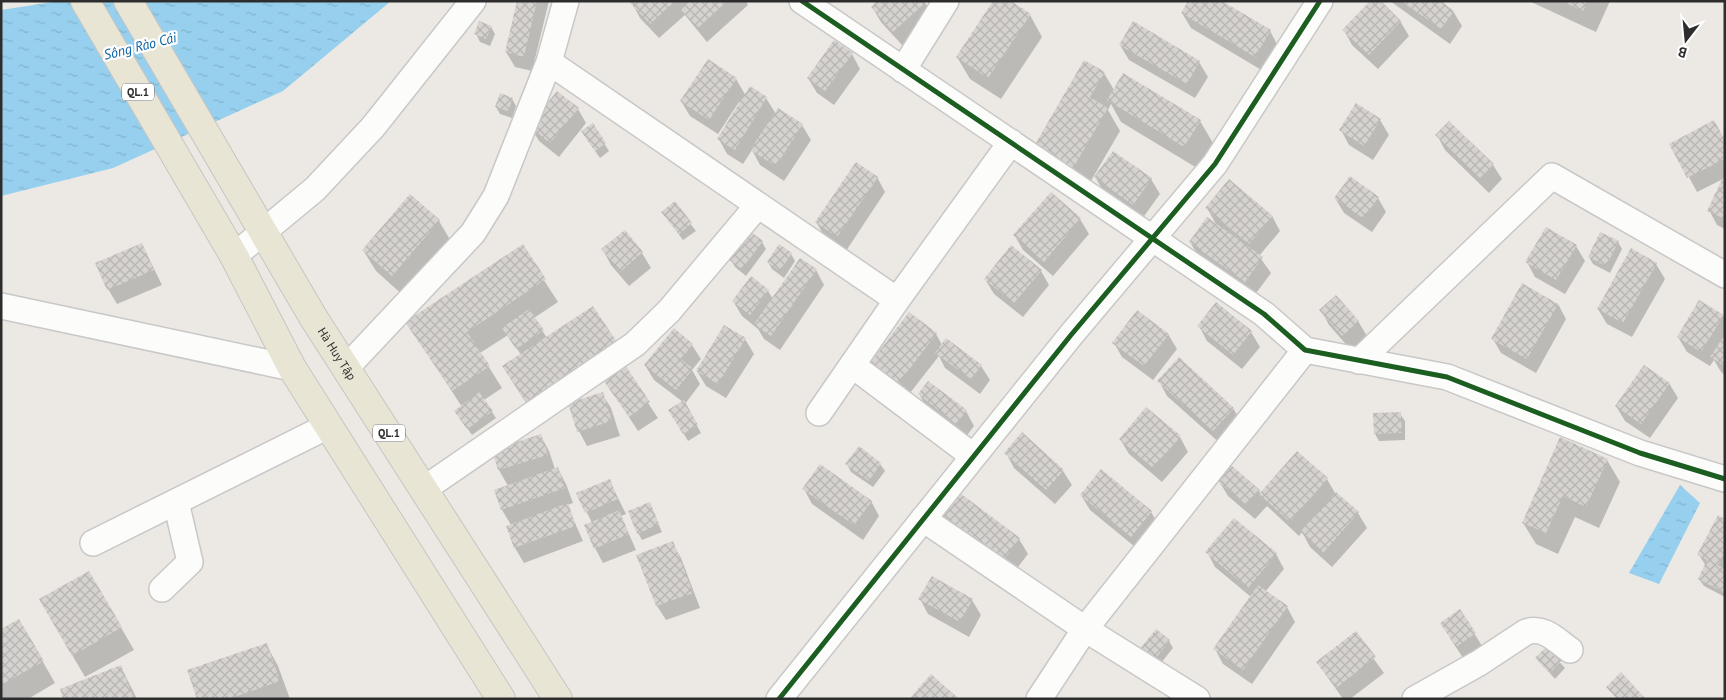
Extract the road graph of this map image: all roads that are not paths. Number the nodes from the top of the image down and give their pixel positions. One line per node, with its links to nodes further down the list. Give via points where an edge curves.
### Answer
1 (85, 1): 14 (main road, QL.1)
2 (128, 1): 12 (main road, Hà Huy Tập / QL.1)
3 (473, 1): 12 (street, via 373,127 315,189)
4 (566, 1): 8 (street)
5 (802, 1): 9 (street)
6 (946, 1): 9 (street)
7 (1320, 1): 13 (street, via 1215,164)
8 (548, 62): 11 (street); 22 (street, via 496,196 473,233)
9 (903, 70): 10 (street)
10 (1011, 142): 13 (street); 16 (street)
11 (758, 205): 16 (street); 27 (street, via 669,311 636,344)
12 (264, 232): 14 (street); 22 (main road, Hà Huy Tập / QL.1)
13 (1153, 238): 18 (street, via 1264,314); 25 (street)
14 (234, 256): 21 (main road, QL.1)
15 (1725, 275): 19 (street, via 1552,176)
16 (897, 300): 20 (street)
17 (1, 306): 21 (street)
18 (1305, 350): 19 (street); 32 (street)
19 (1359, 361): 26 (street, via 1447,377 1640,453)
20 (852, 365): 23 (street); 25 (street)
21 (292, 368): 24 (main road, QL.1)
22 (346, 368): 27 (main road, Hà Huy Tập / QL.1)
23 (819, 413)
24 (328, 426): 28 (street); 34 (main road, QL.1)
25 (973, 456): 29 (street)
26 (1725, 479)
27 (424, 489): 35 (main road, Hà Huy Tập / QL.1)
28 (176, 502): 30 (street); 31 (street, via 190,562)
29 (922, 519): 32 (street); 36 (street)
30 (93, 543)
31 (162, 589)
32 (1085, 629): 37 (street); 38 (street)
33 (1570, 650): 39 (street, via 1544,631 1535,629)
34 (501, 699)
35 (558, 699)
36 (779, 699)
37 (1039, 699)
38 (1197, 699)
39 (1415, 699)

